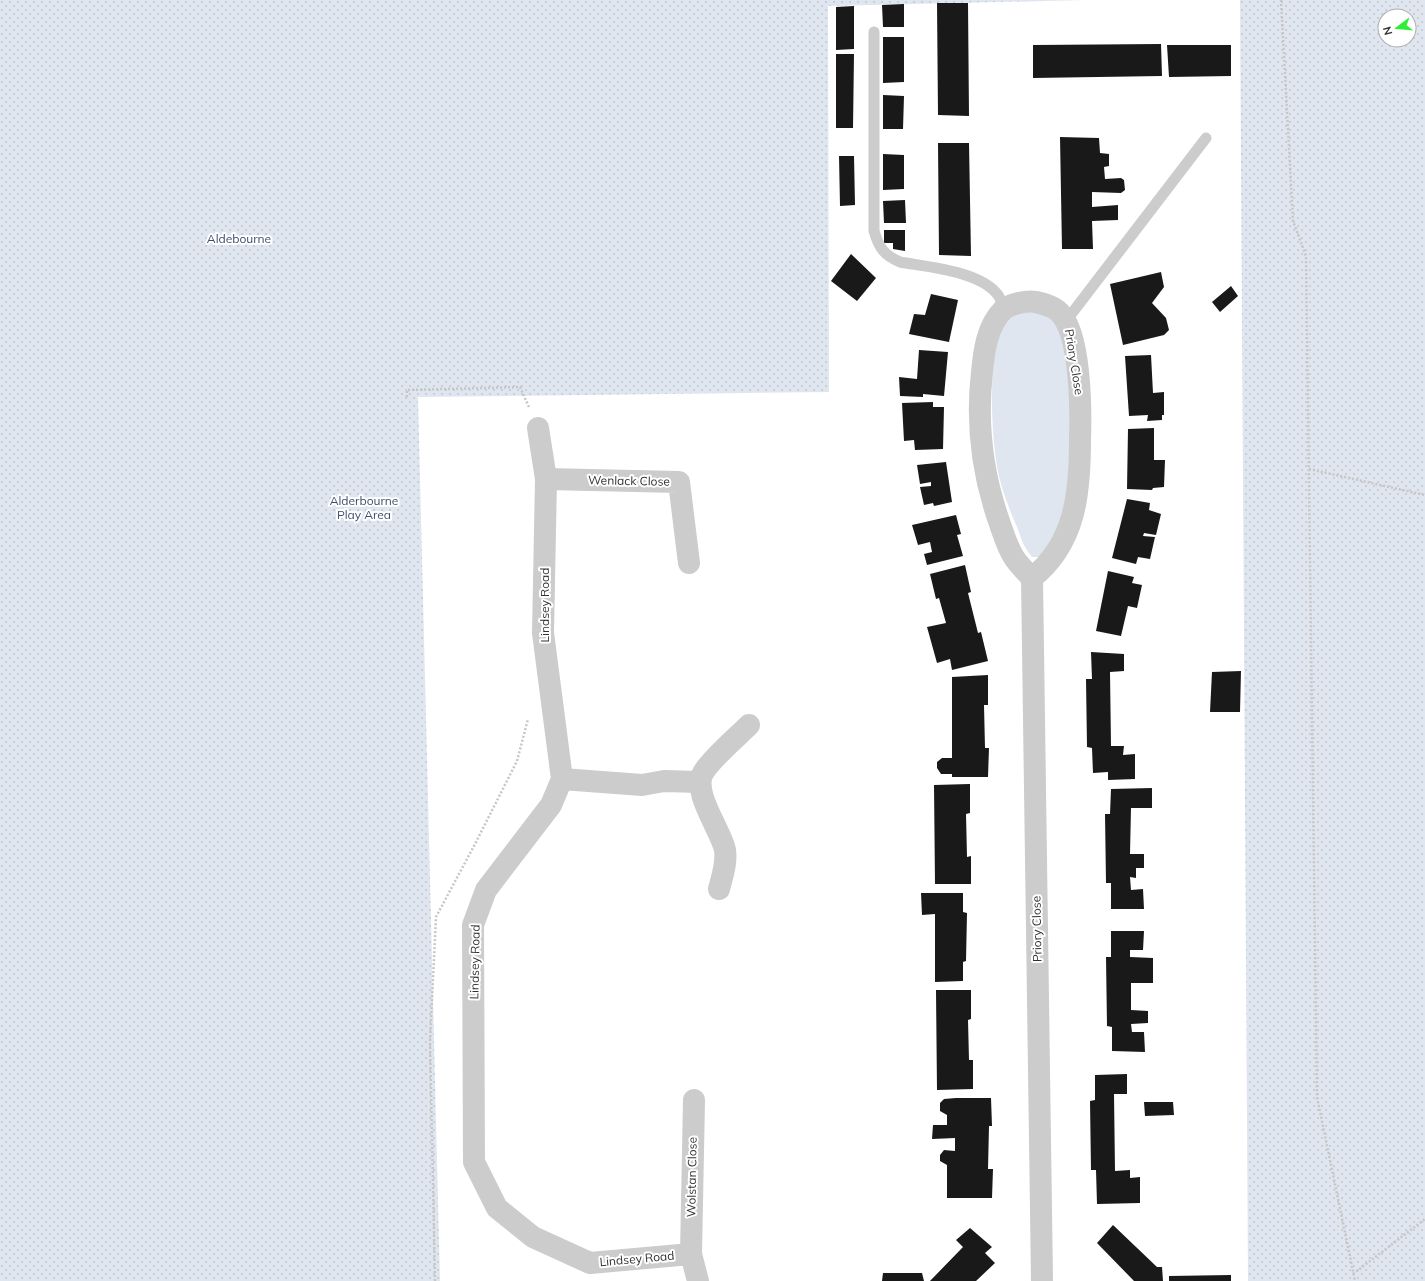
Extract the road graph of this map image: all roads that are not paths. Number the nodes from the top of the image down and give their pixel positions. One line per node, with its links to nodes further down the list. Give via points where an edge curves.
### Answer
1 (874, 32): 3 (lane, via 874,231 879,247 900,262 968,276 983,282 998,295)
2 (1206, 138): 4 (lane)
3 (1004, 310): 4 (street, Priory Close, via 1031,301 1047,304 1058,311); 8 (street, via 993,325 984,356 979,418 982,455 992,502 1007,543 1014,558)
4 (1066, 321): 8 (street, Priory Close, via 1071,332 1080,393 1080,468 1070,527 1055,554)
5 (538, 428): 6 (street, Lindsey Road)
6 (546, 480): 7 (street, Wenlack Close, via 680,482); 10 (street, Lindsey Road, via 543,633)
7 (689, 563)
8 (1032, 578): 16 (street, Priory Close)
9 (749, 725): 11 (street, via 706,768)
10 (562, 779): 11 (street, via 642,785 664,781); 14 (street, Lindsey Road, via 551,805 486,890 473,925 474,1162 497,1208 533,1237 590,1263)
11 (700, 782): 12 (street, via 726,857)
12 (719, 889)
13 (694, 1100): 14 (street, Wolstan Close)
14 (691, 1254): 15 (street, Lindsey Road)
15 (698, 1281)
16 (1042, 1281)

